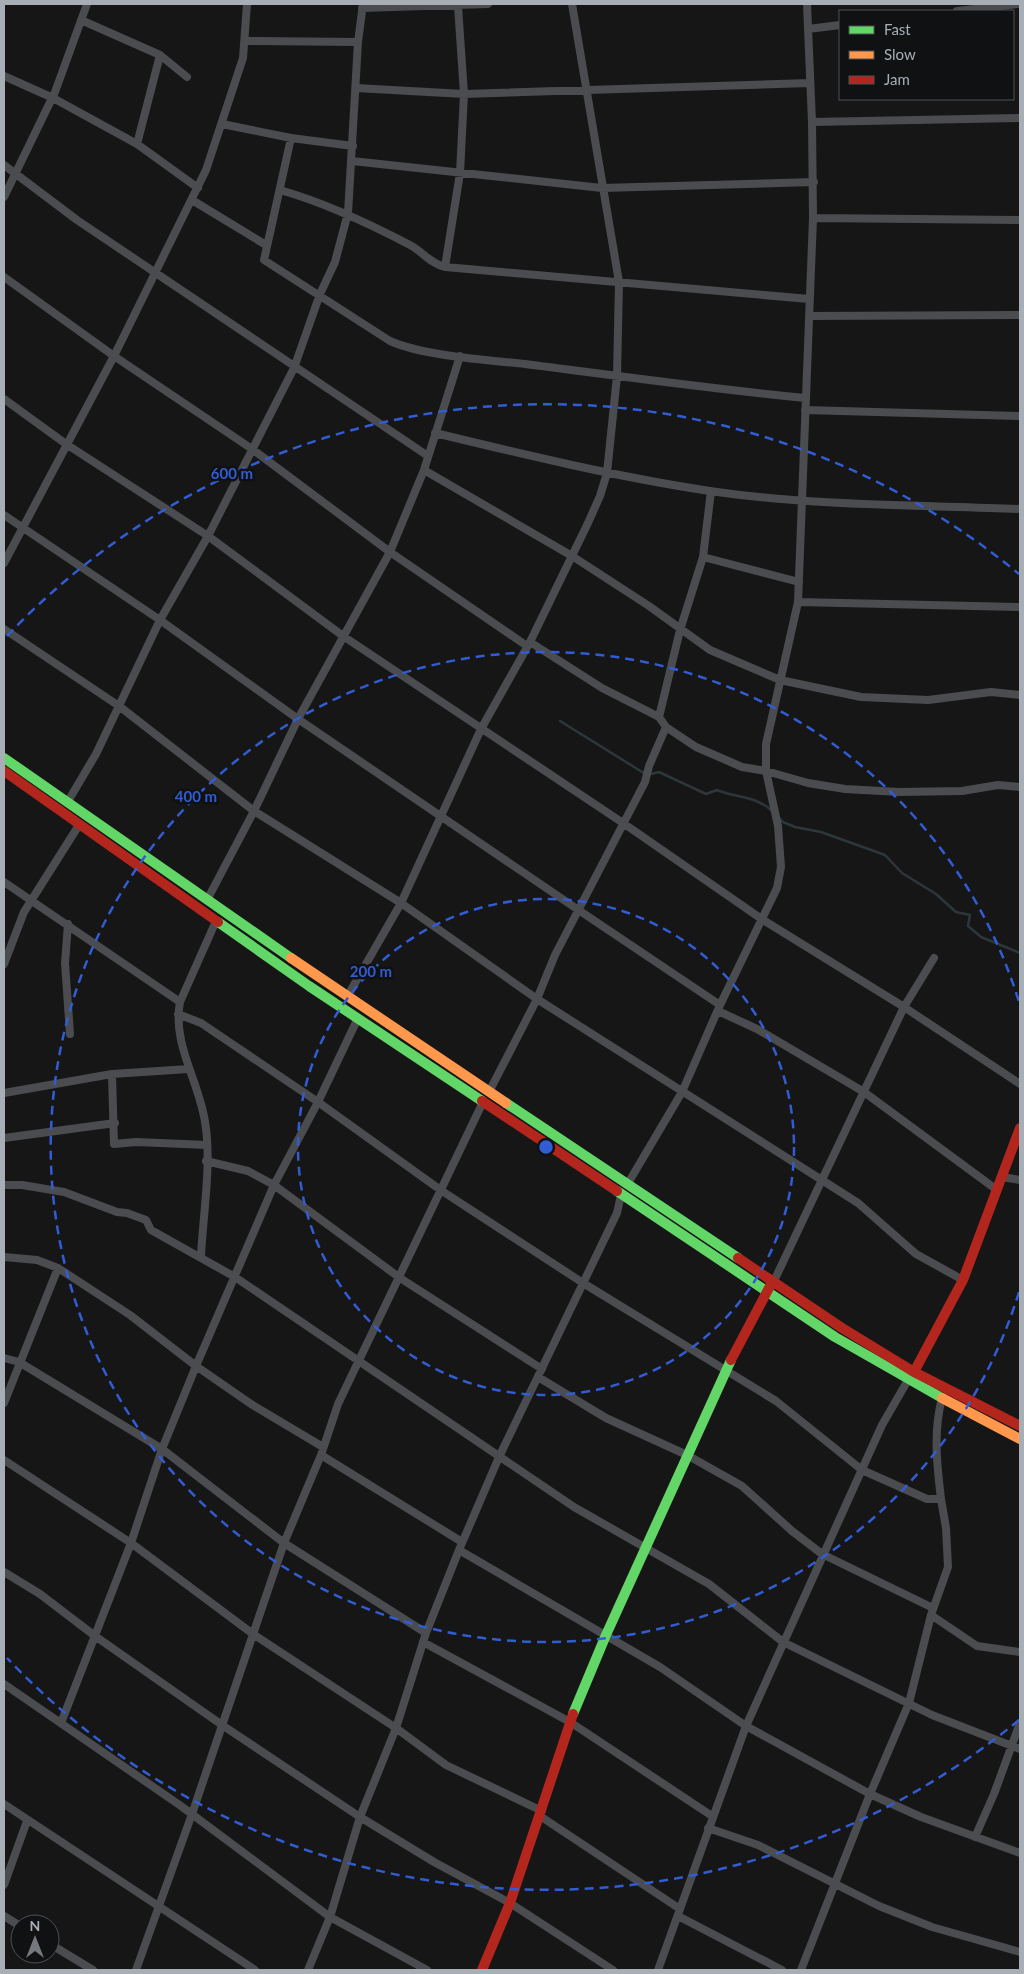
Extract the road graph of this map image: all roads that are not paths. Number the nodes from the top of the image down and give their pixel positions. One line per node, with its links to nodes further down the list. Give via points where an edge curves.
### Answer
1 (87, 4): 10 (street)
2 (247, 4): 13 (street)
3 (488, 4): 8 (street)
4 (572, 4): 20 (street)
5 (807, 4): 12 (street)
6 (1018, 4): 9 (street)
7 (363, 6): 8 (street); 14 (street)
8 (458, 6): 21 (street)
9 (966, 10)
10 (81, 20): 15 (street); 22 (street)
11 (839, 26): 12 (street)
12 (808, 29): 18 (street)
13 (245, 41): 14 (street); 25 (street, via 243,58)
14 (358, 42): 19 (street)
15 (160, 55): 17 (street); 27 (street)
16 (4, 76): 22 (street)
17 (187, 77)
18 (810, 83): 20 (street); 24 (street)
19 (356, 88): 21 (street); 28 (street)
20 (585, 90): 21 (street); 35 (street)
21 (464, 94): 31 (street)
22 (53, 98): 27 (street); 32 (street)
23 (1020, 118): 24 (street)
24 (812, 122): 33 (street)
25 (222, 124): 26 (street); 34 (street)
26 (291, 138): 28 (street); 36 (street)
27 (137, 144): 34 (street)
28 (353, 146): 29 (street)
29 (352, 161): 31 (street); 39 (street)
30 (4, 165): 32 (street)
31 (460, 173): 35 (street); 43 (street)
32 (15, 174): 37 (street); 44 (street)
33 (814, 182): 35 (street); 40 (street)
34 (198, 188): 38 (street)
35 (602, 188): 46 (street)
36 (280, 190): 39 (street); 42 (street)
37 (4, 197)
38 (192, 200): 42 (street); 44 (street)
39 (348, 213): 43 (street, via 414,247 437,266); 47 (street, via 335,262)
40 (813, 218): 41 (street); 48 (street)
41 (1020, 220)
42 (266, 245): 47 (street, via 264,260)
43 (445, 268): 46 (street)
44 (154, 273): 51 (street); 53 (street)
45 (4, 277): 51 (street)
46 (619, 282): 48 (street); 54 (street)
47 (320, 294): 52 (street, via 401,346); 53 (street)
48 (810, 299): 50 (street)
49 (1020, 315): 50 (street)
50 (809, 316): 55 (street)
51 (114, 356): 60 (street); 61 (street)
52 (460, 356): 54 (street); 59 (street)
53 (294, 368): 61 (street); 62 (street)
54 (617, 376): 55 (street); 64 (street)
55 (805, 398): 57 (street)
56 (4, 399): 60 (street)
57 (805, 410): 58 (street); 66 (street)
58 (1020, 416)
59 (435, 433): 62 (street); 64 (street)
60 (66, 444): 69 (street); 70 (street)
61 (252, 449): 70 (street); 71 (street)
62 (428, 456): 63 (street)
63 (424, 470): 71 (street); 72 (street)
64 (606, 473): 65 (street); 72 (street, via 600,496)
65 (711, 491): 66 (street); 73 (street)
66 (802, 500): 67 (street); 75 (street)
67 (1020, 509)
68 (4, 515): 69 (street)
69 (22, 526): 74 (street); 78 (street)
70 (208, 536): 78 (street); 81 (street)
71 (390, 552): 81 (street); 82 (street)
72 (572, 556): 80 (street); 82 (street)
73 (703, 557): 75 (street); 80 (street)
74 (4, 562)
75 (799, 582): 76 (street)
76 (798, 602): 77 (street); 83 (street, via 793,635)
77 (1020, 607)
78 (160, 620): 85 (street); 86 (street)
79 (4, 629): 85 (street)
80 (680, 630): 83 (street, via 710,650); 87 (street)
81 (343, 636): 86 (street); 89 (street)
82 (529, 644): 87 (street); 89 (street)
83 (780, 680): 84 (street, via 862,697 928,700 991,692); 92 (street, via 769,721)
84 (1020, 695)
85 (119, 706): 94 (street); 95 (street)
86 (298, 718): 95 (street); 96 (street)
87 (658, 718): 88 (street)
88 (666, 727): 92 (street, via 696,748 723,760); 97 (street, via 645,782)
89 (481, 729): 96 (street); 97 (street)
90 (4, 758): 94 (main road)
91 (4, 771): 98 (main road)
92 (766, 771): 93 (street, via 845,789 917,792 962,791 998,785); 104 (street, via 781,848 777,888)
93 (1020, 787)
94 (67, 803): 100 (main road)
95 (254, 811): 100 (street); 102 (street)
96 (441, 814): 102 (street); 103 (street)
97 (623, 823): 103 (street); 104 (street)
98 (79, 825): 101 (street); 105 (main road)
99 (4, 882): 101 (street)
100 (207, 900): 109 (main road)
101 (31, 901): 106 (street); 108 (street)
102 (402, 903): 109 (street); 110 (street)
103 (580, 911): 110 (street, via 555,955); 113 (street)
104 (763, 920): 112 (street); 113 (street)
105 (216, 921): 111 (street); 115 (main road)
106 (68, 924): 111 (street); 116 (street, via 64,963)
107 (934, 958): 112 (street)
108 (4, 964)
109 (347, 997): 120 (main road)
110 (537, 1000): 120 (street); 121 (street)
111 (180, 1002): 114 (street)
112 (904, 1007): 119 (street); 122 (street)
113 (719, 1008): 121 (street); 122 (street)
114 (178, 1014): 117 (street); 124 (street, via 201,1023)
115 (358, 1018): 124 (street); 125 (main road)
116 (70, 1034)
117 (189, 1069): 118 (street); 129 (street, via 205,1121)
118 (112, 1074): 123 (street); 126 (street)
119 (1020, 1084)
120 (489, 1092): 136 (main road)
121 (682, 1092): 133 (street); 136 (street)
122 (864, 1092): 133 (street); 137 (street)
123 (4, 1093)
124 (318, 1102): 135 (street); 138 (street)
125 (483, 1102): 138 (street); 139 (main road)
126 (114, 1123): 128 (street); 129 (street, via 114,1144)
127 (1020, 1128): 131 (main road)
128 (4, 1138)
129 (207, 1145): 130 (street)
130 (206, 1161): 135 (street, via 248,1171); 140 (street)
131 (1002, 1178): 132 (street); 137 (main road)
132 (1020, 1180)
133 (822, 1182): 145 (street, via 858,1203 916,1254); 146 (street)
134 (4, 1185): 140 (street, via 64,1192 127,1213 146,1220 151,1230)
135 (274, 1185): 143 (street); 144 (street)
136 (627, 1185): 146 (main road)
137 (997, 1190): 145 (main road)
138 (442, 1191): 144 (street); 147 (street)
139 (621, 1195): 147 (street, via 617,1213); 148 (main road)
140 (201, 1256): 143 (street)
141 (4, 1257): 142 (street, via 37,1260)
142 (58, 1268): 151 (street); 152 (street, via 130,1315)
143 (235, 1277): 150 (street); 152 (street)
144 (400, 1278): 150 (street); 153 (street)
145 (964, 1280): 155 (main road)
146 (774, 1281): 148 (main road); 155 (main road)
147 (583, 1283): 153 (street); 154 (street)
148 (767, 1291): 154 (main road); 155 (main road, via 835,1338)
149 (4, 1358): 151 (street)
150 (357, 1361): 163 (street); 167 (street)
151 (19, 1362): 158 (street); 164 (street)
152 (196, 1366): 163 (street); 164 (street)
153 (542, 1369): 156 (street)
154 (725, 1371): 166 (main road); 169 (street, via 776,1401)
155 (911, 1376): 157 (main road); 159 (main road); 169 (street, via 882,1424)
156 (538, 1377): 166 (street, via 606,1418); 167 (street)
157 (942, 1398): 160 (main road); 170 (street, via 936,1438)
158 (4, 1403)
159 (994, 1413): 160 (main road); 161 (main road)
160 (989, 1423): 162 (main road)
161 (1020, 1426)
162 (1020, 1439)
163 (323, 1447): 165 (street)
164 (162, 1449): 171 (street); 172 (street)
165 (321, 1455): 172 (street); 173 (street)
166 (687, 1455): 174 (main road); 175 (street, via 742,1486)
167 (499, 1457): 173 (street); 174 (street, via 574,1507)
168 (4, 1460): 171 (street)
169 (862, 1470): 170 (street, via 927,1499); 175 (street)
170 (941, 1499): 177 (street, via 948,1567)
171 (131, 1543): 179 (street); 181 (street)
172 (284, 1543): 178 (street); 179 (street)
173 (461, 1546): 178 (street); 180 (street)
174 (645, 1546): 180 (main road); 183 (street, via 710,1584)
175 (822, 1554): 177 (street); 183 (street)
176 (4, 1572): 181 (street, via 40,1594)
177 (932, 1612): 184 (street, via 977,1646); 186 (street)
178 (426, 1633): 182 (street)
179 (253, 1634): 190 (street); 192 (street)
180 (606, 1635): 187 (main road); 191 (street, via 660,1667)
181 (95, 1636): 188 (street); 190 (street)
182 (423, 1642): 187 (street); 192 (street)
183 (783, 1642): 186 (street); 191 (street)
184 (1020, 1652)
185 (4, 1684): 188 (street)
186 (909, 1703): 193 (street); 194 (street)
187 (570, 1722): 196 (main road); 198 (street)
188 (61, 1723): 197 (street)
189 (1020, 1723): 193 (street)
190 (222, 1725): 197 (street); 199 (street)
191 (746, 1726): 194 (street); 198 (street)
192 (396, 1728): 196 (street, via 446,1765); 199 (street)
193 (1017, 1748): 202 (street)
194 (870, 1794): 202 (street, via 920,1818); 204 (street)
195 (4, 1804): 200 (street)
196 (541, 1813): 206 (main road); 208 (street)
197 (192, 1814): 207 (street); 209 (street)
198 (712, 1816): 201 (street)
199 (360, 1817): 206 (street); 209 (street)
200 (27, 1821): 205 (street); 207 (street)
201 (708, 1828): 204 (street, via 758,1844); 208 (street)
202 (975, 1837): 203 (street)
203 (1020, 1854)
204 (834, 1884): 211 (street, via 932,1927); 221 (street)
205 (4, 1885)
206 (510, 1903): 217 (main road); 218 (street)
207 (159, 1908): 213 (street); 214 (street)
208 (679, 1912): 219 (street); 220 (street)
209 (330, 1917): 215 (street); 216 (street)
210 (60, 1950): 212 (street)
211 (1020, 1952)
212 (92, 1970)
213 (136, 1970)
214 (254, 1970)
215 (308, 1970)
216 (427, 1970)
217 (482, 1970)
218 (613, 1970)
219 (658, 1970)
220 (782, 1970)
221 (801, 1970)

